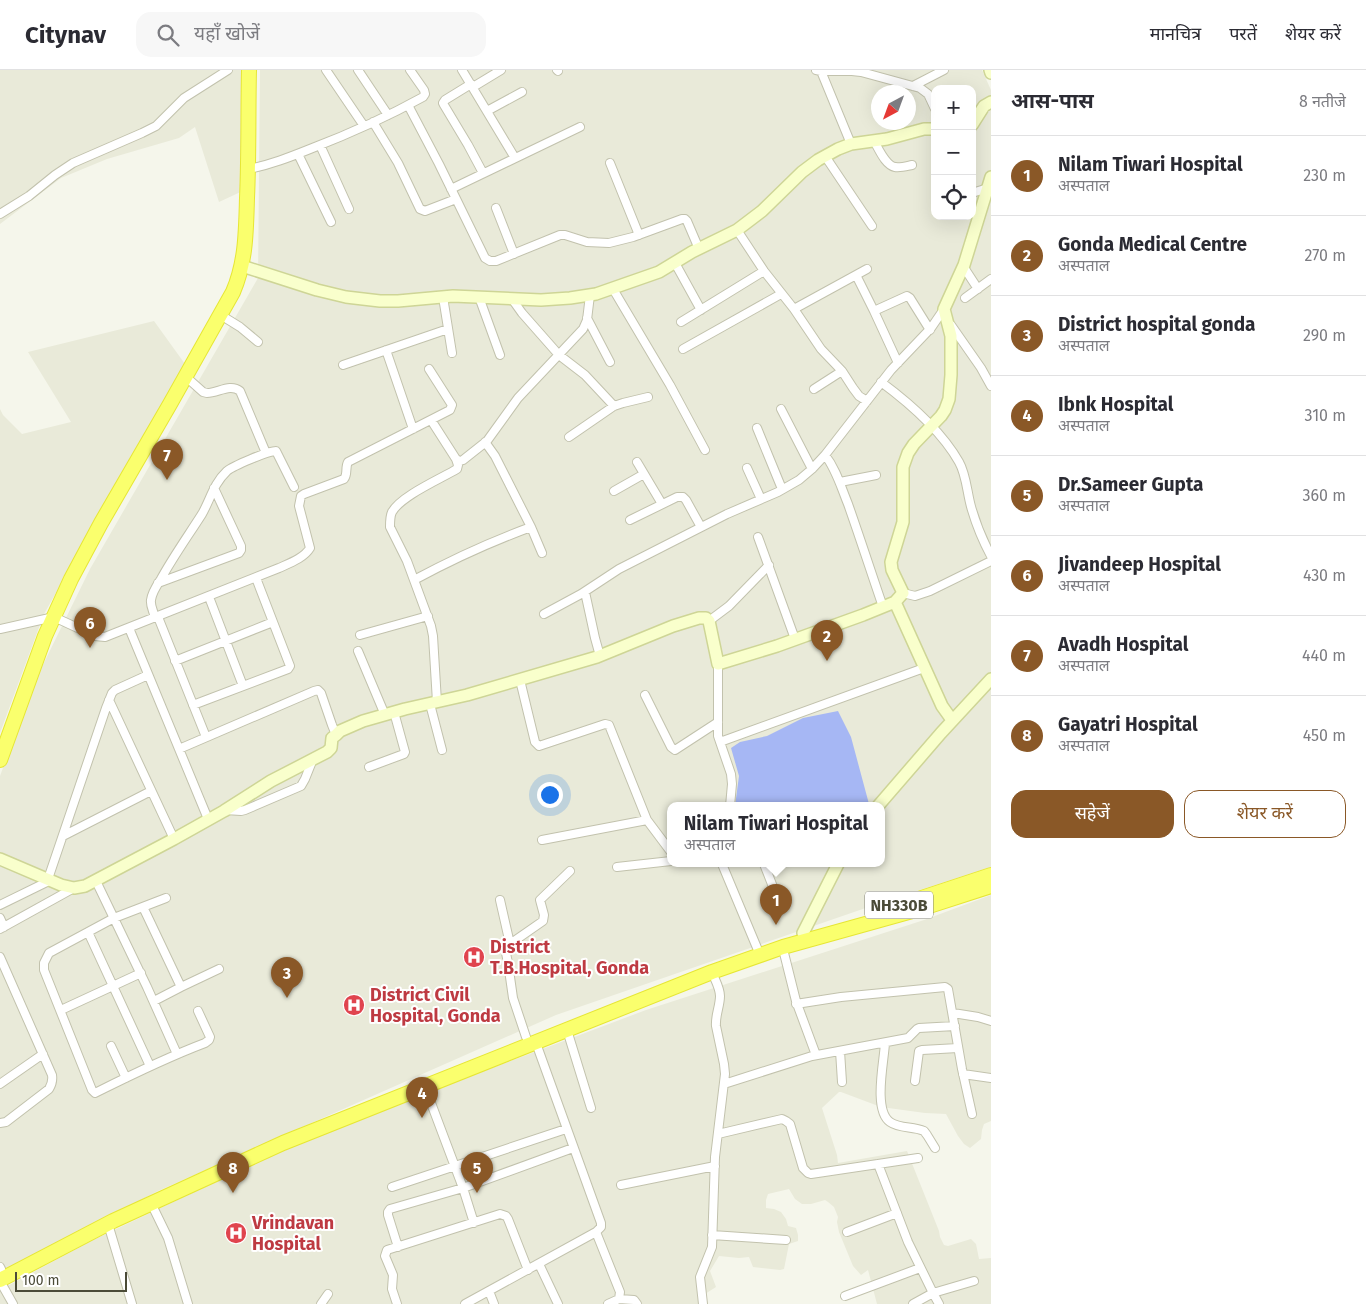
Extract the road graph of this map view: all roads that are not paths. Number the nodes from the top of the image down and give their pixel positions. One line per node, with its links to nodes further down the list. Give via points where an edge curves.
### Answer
1 (228, 70): 43 (street, via 184,98 156,126 73,163)
2 (249, 70): 35 (highway)
3 (326, 70): 24 (street)
4 (358, 70): 21 (street)
5 (410, 70): 19 (street, via 425,94)
6 (462, 70): 14 (street)
7 (501, 70): 14 (street)
8 (882, 70): 11 (street)
9 (944, 70): 13 (street)
10 (818, 71): 11 (street, via 852,71); 28 (street)
11 (872, 75): 12 (street)
12 (909, 85)
13 (915, 85)
14 (472, 86): 20 (street); 36 (street, via 443,103)
15 (916, 87): 17 (street, via 924,90)
16 (522, 92): 20 (street)
17 (931, 100)
18 (991, 102): 22 (street, via 984,106)
19 (408, 105): 21 (street); 38 (street)
20 (486, 111): 32 (street)
21 (388, 115): 23 (street)
22 (976, 119)
23 (373, 122): 24 (street); 40 (street, via 398,163 420,209 425,211)
24 (364, 126): 29 (street)
25 (580, 127): 32 (street)
26 (931, 129): 27 (street)
27 (874, 141): 28 (street); 34 (street, via 892,166)
28 (851, 144): 31 (street)
29 (320, 145): 30 (street); 41 (street)
30 (298, 154): 35 (street); 44 (street)
31 (825, 156): 45 (street); 46 (street, via 802,172)
32 (515, 158): 36 (street)
33 (610, 163): 47 (street)
34 (912, 166)
35 (248, 169): 51 (highway)
36 (483, 173): 38 (street)
37 (989, 182): 39 (street); 52 (street)
38 (451, 189): 40 (street)
39 (976, 190)
40 (456, 198): 49 (street, via 485,258 496,261)
41 (349, 208)
42 (496, 208): 49 (street)
43 (0, 214)
44 (331, 222)
45 (872, 226)
46 (737, 230): 48 (street); 54 (street)
47 (639, 235): 48 (street, via 685,219); 49 (street, via 609,243 560,235)
48 (699, 249): 50 (street)
49 (514, 254)
50 (675, 263): 57 (street); 66 (street)
51 (242, 266): 61 (street, via 346,297 398,301); 69 (highway)
52 (963, 266): 58 (street); 67 (street)
53 (867, 269): 55 (street)
54 (764, 271): 59 (street); 66 (street)
55 (856, 275): 65 (street); 68 (street)
56 (990, 282): 58 (street)
57 (613, 289): 60 (street); 99 (street)
58 (978, 289): 63 (street)
59 (781, 294): 65 (street); 75 (street)
60 (590, 295): 64 (street); 70 (street)
61 (443, 296): 62 (street); 72 (street)
62 (479, 297): 64 (street); 78 (street)
63 (965, 298)
64 (512, 299): 79 (street)
65 (794, 309): 84 (street, via 821,349)
66 (701, 310): 71 (street)
67 (945, 310): 73 (street); 87 (street); 94 (street, via 951,336 949,399 945,410)
68 (874, 311): 73 (street, via 907,296); 81 (street)
69 (219, 314): 74 (street); 85 (highway)
70 (587, 318): 79 (street, via 583,329); 80 (street)
71 (681, 322)
72 (448, 329): 76 (street); 77 (street)
73 (930, 330): 81 (street)
74 (258, 342)
75 (683, 349)
76 (386, 350): 82 (street); 95 (street)
77 (452, 353)
78 (500, 355)
79 (559, 355): 91 (street, via 585,375); 98 (street, via 518,398)
80 (610, 362)
81 (898, 363): 86 (street)
82 (342, 365)
83 (429, 369): 93 (street, via 452,405 450,410)
84 (842, 371): 88 (street); 90 (street, via 852,388)
85 (185, 376): 100 (street, via 203,392 232,387 240,391); 132 (highway, via 101,523)
86 (881, 382): 90 (street); 94 (street)
87 (991, 386)
88 (814, 389)
89 (648, 397): 91 (street)
90 (867, 401): 101 (street)
91 (614, 406): 97 (street)
92 (780, 409): 105 (street)
93 (431, 420): 95 (street); 102 (street)
94 (931, 426): 120 (street, via 959,463 981,537); 128 (street, via 914,444 903,467 903,522 891,562)
95 (413, 428): 123 (street, via 348,462 344,479 301,496 299,506 309,551)
96 (757, 428): 111 (street)
97 (569, 436)
98 (485, 442): 102 (street, via 463,460); 116 (street)
99 (706, 450)
100 (266, 453): 109 (street, via 277,452); 110 (street, via 231,468)
101 (826, 455): 105 (street); 108 (street)
102 (456, 459): 124 (street, via 457,469 404,499 391,513 390,527)
103 (637, 462): 106 (street)
104 (747, 468): 113 (street)
105 (812, 469): 111 (street)
106 (644, 474): 112 (street); 114 (street)
107 (876, 475): 108 (street)
108 (840, 482): 129 (street)
109 (294, 487)
110 (214, 488): 125 (street, via 203,512); 125 (street, via 242,550)
111 (782, 489): 113 (street)
112 (614, 491)
113 (761, 499): 117 (street)
114 (662, 504): 115 (street); 117 (street, via 676,497 683,498)
115 (630, 520)
116 (531, 527): 119 (street); 124 (street, via 463,554)
117 (701, 527): 126 (street, via 619,569)
118 (758, 537): 122 (street)
119 (542, 552)
120 (991, 556)
121 (991, 561): 128 (street, via 930,591)
122 (769, 565): 134 (street, via 730,606); 139 (street)
123 (256, 578): 127 (street); 135 (street)
124 (414, 580): 131 (street)
125 (158, 583): 133 (street, via 151,599)
126 (585, 592): 130 (street); 142 (street)
127 (209, 597): 133 (street); 140 (street)
128 (899, 598): 129 (street); 145 (street)
129 (883, 607): 139 (street)
130 (544, 614)
131 (428, 616): 138 (street); 152 (street, via 433,636)
132 (54, 617): 136 (street, via 96,636 105,637); 137 (street); 163 (highway)
133 (157, 618): 136 (street); 143 (street)
134 (709, 621): 142 (street, via 699,618 673,626); 144 (street)
135 (273, 622): 140 (street); 149 (street, via 290,666)
136 (129, 628): 146 (street)
137 (0, 629)
138 (360, 635)
139 (795, 639): 144 (street)
140 (226, 640): 143 (street); 149 (street)
141 (358, 651): 154 (street)
142 (600, 656): 148 (street)
143 (175, 661): 153 (street)
144 (718, 664): 156 (street)
145 (924, 668): 155 (street); 159 (street)
146 (148, 675): 151 (street, via 115,690); 160 (street)
147 (991, 679): 155 (street)
148 (520, 680): 152 (street); 170 (street, via 535,742 539,746 604,724 610,726)
149 (244, 686): 153 (street)
150 (645, 695): 156 (street, via 675,750)
151 (109, 700): 165 (street); 171 (street)
152 (433, 703): 154 (street); 161 (street)
153 (193, 705): 158 (street)
154 (389, 714): 157 (street, via 363,721); 164 (street, via 405,752)
155 (952, 720): 167 (street)
156 (718, 722): 159 (street)
157 (336, 735): 158 (street, via 318,690); 162 (street, via 332,738 331,748)
158 (206, 737): 160 (street)
159 (720, 742): 166 (street, via 731,774)
160 (179, 749): 169 (street)
161 (442, 750)
162 (313, 759): 168 (street); 168 (street, via 301,786 245,810)
163 (0, 760)
164 (369, 767)
165 (151, 791): 171 (street); 172 (street)
166 (730, 802)
167 (881, 802)
168 (225, 810): 169 (street)
169 (208, 819): 172 (street)
170 (647, 820): 173 (street); 174 (street)
171 (63, 836): 183 (street)
172 (174, 839): 184 (street)
173 (542, 840)
174 (667, 847)
175 (0, 859): 183 (street)
176 (667, 861): 177 (street)
177 (617, 867)
178 (726, 867): 199 (street)
179 (765, 867): 187 (street)
180 (837, 867): 196 (street)
181 (570, 871): 197 (street, via 540,900 543,922)
182 (991, 875): 196 (highway, NH330B)
183 (50, 880): 186 (street); 190 (street)
184 (96, 881): 186 (street); 193 (street)
185 (991, 886): 198 (highway, NH330B, via 923,908)
186 (74, 888): 194 (street)
187 (775, 892)
188 (166, 898): 191 (street)
189 (500, 900): 197 (street)
190 (0, 905)
191 (143, 907): 193 (street); 205 (street)
192 (0, 918): 194 (street)
193 (114, 918): 195 (street); 203 (street)
194 (2, 928)
195 (88, 932): 204 (street); 208 (street, via 49,953 44,963)
196 (804, 933): 198 (highway, NH330B)
197 (510, 944): 214 (street, via 505,951 513,998)
198 (782, 944): 199 (highway, NH330B); 207 (street)
199 (758, 952): 202 (highway, NH330B); 214 (highway, NH330B)
200 (0, 957): 219 (street)
201 (219, 969): 205 (street)
202 (712, 972): 213 (highway, NH330B); 229 (street, via 720,992 715,1020 724,1064)
203 (141, 973): 204 (street); 206 (street)
204 (113, 986): 208 (street); 222 (street)
205 (181, 988): 206 (street)
206 (154, 1001): 220 (street)
207 (796, 1004): 210 (street, via 945,988 949,991); 221 (street)
208 (61, 1010): 224 (street, via 92,1090 98,1092)
209 (198, 1011): 220 (street, via 209,1040)
210 (953, 1014): 211 (street); 212 (street)
211 (991, 1021)
212 (955, 1026): 215 (street, via 919,1028 908,1038); 217 (street)
213 (567, 1030): 214 (highway, NH330B); 231 (street)
214 (531, 1040): 230 (highway, NH330B); 234 (street); 257 (highway, NH330B, via 272,1142 96,1221)
215 (885, 1043): 218 (street); 237 (street, via 880,1098 884,1114 891,1123 924,1132)
216 (111, 1046): 224 (street)
217 (958, 1048): 223 (street); 226 (street, via 919,1052)
218 (840, 1051): 221 (street); 227 (street)
219 (43, 1054): 228 (street); 233 (street, via 52,1075 52,1085 6,1122)
220 (177, 1054): 222 (street)
221 (816, 1055): 229 (street)
222 (150, 1066): 224 (street)
223 (963, 1074): 225 (street); 232 (street)
224 (126, 1078)
225 (991, 1078)
226 (915, 1081)
227 (842, 1082)
228 (0, 1084)
229 (724, 1084): 235 (street)
230 (425, 1087): 240 (street); 245 (highway, NH330B, via 283,1142)
231 (591, 1108)
232 (972, 1114)
233 (0, 1123)
234 (566, 1128): 236 (street); 240 (street)
235 (718, 1134): 239 (street, via 782,1119 790,1124 803,1168 808,1173); 241 (street)
236 (573, 1148): 244 (street); 249 (street, via 601,1223)
237 (934, 1148)
238 (918, 1158): 239 (street)
239 (878, 1164): 246 (street)
240 (455, 1166): 243 (street); 244 (street)
241 (715, 1166): 242 (street); 251 (street)
242 (621, 1185)
243 (392, 1187)
244 (463, 1188): 247 (street); 253 (street, via 390,1210 388,1215)
245 (151, 1203): 248 (highway, NH330B); 266 (street, via 168,1238)
246 (896, 1213): 250 (street); 255 (street)
247 (474, 1222): 253 (street); 256 (street, via 500,1214 506,1216)
248 (108, 1224): 257 (highway, NH330B); 265 (street)
249 (596, 1232): 254 (street); 263 (street, via 620,1292)
250 (847, 1232)
251 (712, 1235): 252 (street); 274 (street, via 711,1251 700,1277)
252 (786, 1240)
253 (398, 1247): 268 (street, via 387,1250 385,1256 393,1276 392,1289)
254 (539, 1264): 256 (street); 271 (street)
255 (920, 1268): 260 (street); 262 (street)
256 (528, 1270): 259 (street)
257 (0, 1273): 264 (street)
258 (974, 1281): 260 (street)
259 (489, 1291): 269 (street); 270 (street)
260 (933, 1293): 275 (street); 276 (street)
261 (328, 1294): 267 (street)
262 (845, 1296)
263 (619, 1299): 272 (street); 273 (street, via 632,1299)
264 (13, 1304)
265 (132, 1304)
266 (188, 1304)
267 (321, 1304)
268 (397, 1304)
269 (465, 1304)
270 (494, 1304)
271 (558, 1304)
272 (608, 1304)
273 (637, 1304)
274 (703, 1304)
275 (913, 1304)
276 (939, 1304)

